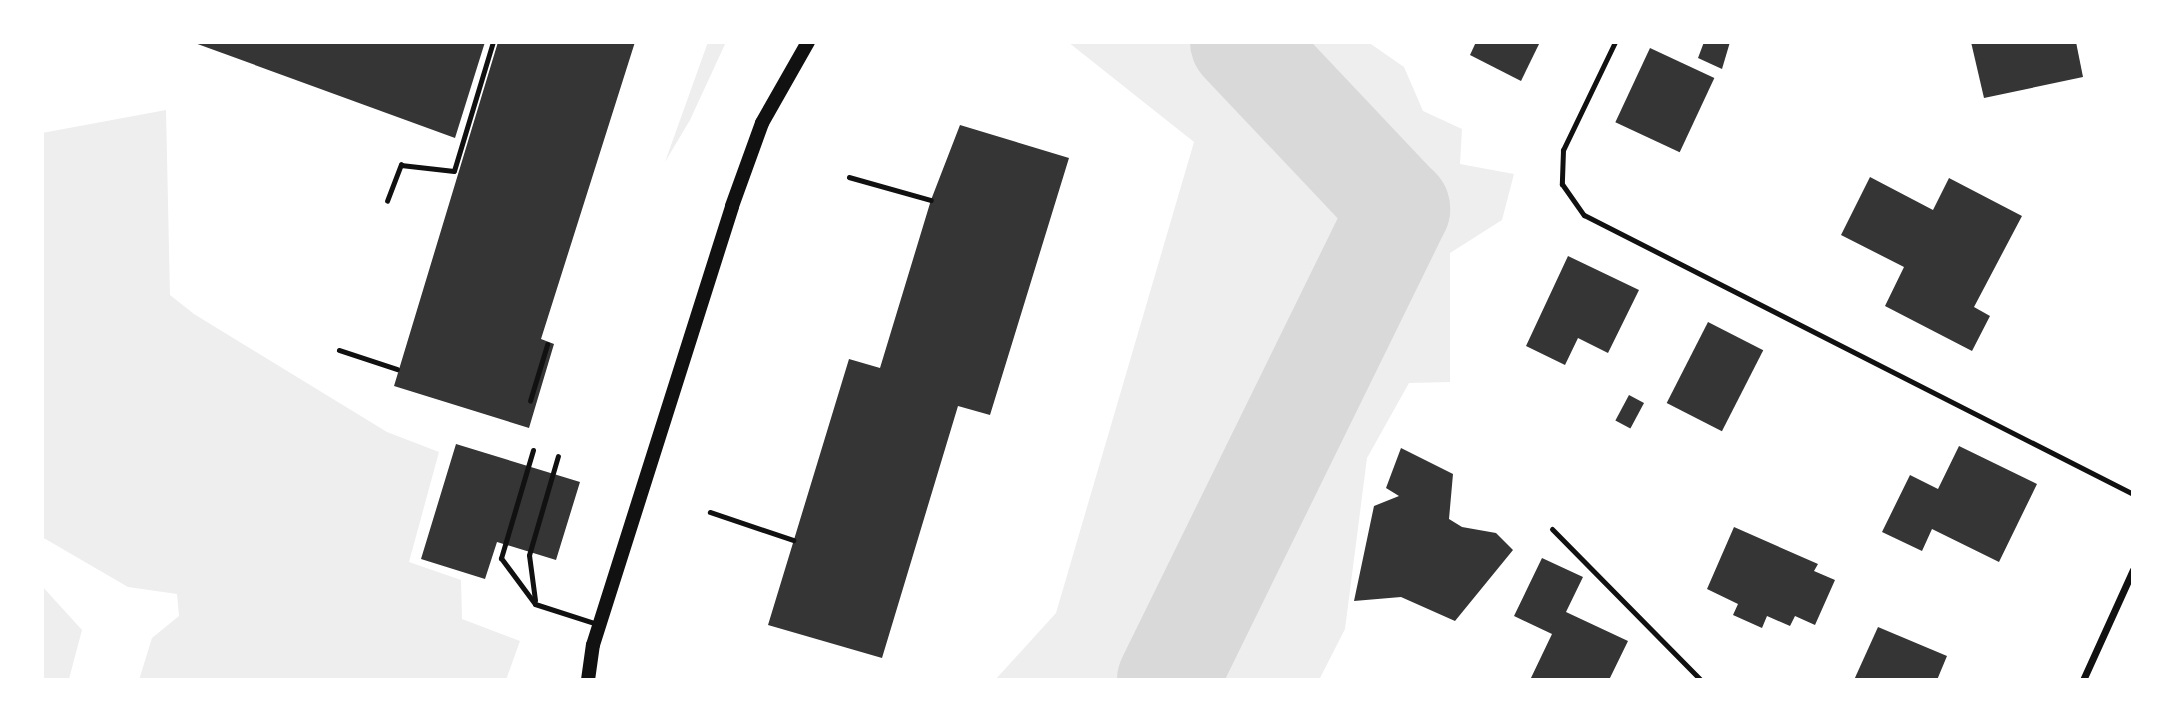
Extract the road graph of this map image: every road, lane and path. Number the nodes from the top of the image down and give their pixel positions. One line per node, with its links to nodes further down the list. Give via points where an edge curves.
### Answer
1 (493, 42): 6 (path, via 454,171 401,165)
2 (808, 42): 19 (main road, via 762,123)
3 (1615, 42): 13 (lane, via 1563,150 1562,184 1584,215)
4 (849, 177): 5 (path)
5 (931, 200)
6 (387, 201)
7 (547, 345): 10 (path)
8 (340, 350): 9 (path)
9 (397, 369)
10 (530, 401)
11 (533, 450): 18 (lane, via 501,558)
12 (558, 456): 18 (lane, via 529,555)
13 (2133, 494)
14 (710, 512): 16 (path)
15 (1552, 529): 21 (lane)
16 (793, 540)
17 (2133, 570): 22 (street)
18 (535, 604): 19 (lane)
19 (600, 625): 20 (main road)
20 (588, 680)
21 (1701, 680)
22 (2083, 680)

